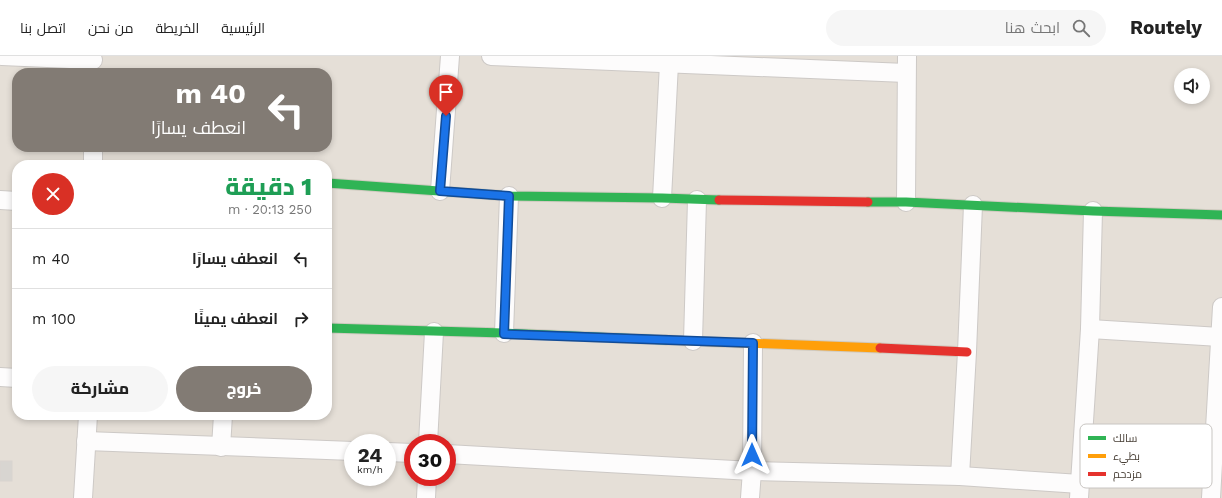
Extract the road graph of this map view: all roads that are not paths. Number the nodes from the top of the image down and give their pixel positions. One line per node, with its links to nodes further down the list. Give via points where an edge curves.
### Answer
1 (2, 56): 5 (street)
2 (450, 56): 9 (street)
3 (491, 56): 6 (street)
4 (776, 62): 6 (street); 7 (street)
5 (93, 63)
6 (669, 64): 11 (street)
7 (907, 64): 15 (street)
8 (332, 183): 9 (street)
9 (440, 191): 10 (street)
10 (509, 196): 11 (street); 23 (street)
11 (662, 198): 14 (street)
12 (0, 200): 13 (street)
13 (12, 200)
14 (697, 200): 15 (street); 25 (street)
15 (906, 202): 16 (street)
16 (973, 205): 17 (street); 27 (street)
17 (1093, 211): 18 (street); 21 (street)
18 (1222, 215)
19 (1222, 308): 24 (street)
20 (332, 328): 22 (street)
21 (1090, 329): 24 (street); 33 (street)
22 (434, 332): 23 (street); 34 (street)
23 (504, 334): 25 (street)
24 (1220, 337): 28 (street)
25 (692, 341): 26 (street)
26 (753, 343): 27 (street); 39 (street)
27 (967, 352): 40 (street)
28 (1220, 360): 43 (street)
29 (0, 377): 30 (street)
30 (12, 378)
31 (88, 420): 35 (street)
32 (223, 420): 36 (street)
33 (1084, 424)
34 (428, 434)
35 (86, 441): 36 (street); 44 (street)
36 (221, 447): 37 (street)
37 (344, 451)
38 (456, 455): 39 (street)
39 (752, 471): 40 (street); 46 (street)
40 (960, 476): 42 (street)
41 (427, 486): 45 (street)
42 (1080, 491)
43 (1215, 495)
44 (83, 498)
45 (426, 498)
46 (750, 498)

